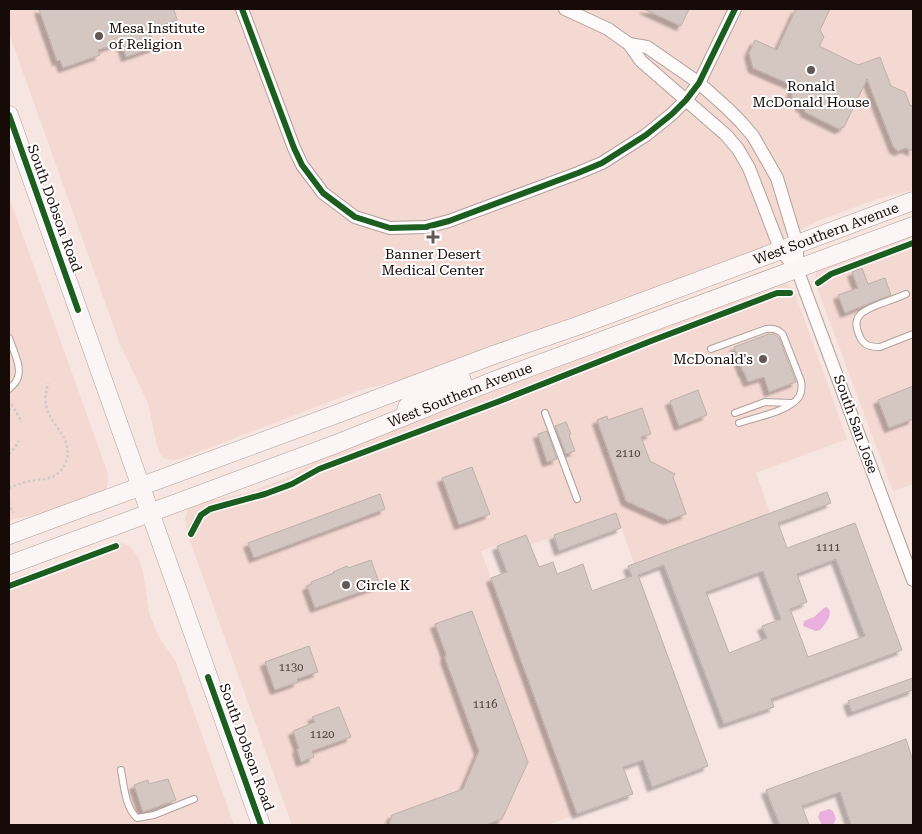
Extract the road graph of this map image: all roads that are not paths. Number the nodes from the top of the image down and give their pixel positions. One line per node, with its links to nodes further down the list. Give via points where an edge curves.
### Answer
1 (242, 9): 6 (street, via 302,165 323,193 339,206 355,217 390,228 426,227 586,170 646,135)
2 (565, 9): 4 (street, via 608,29)
3 (735, 9): 5 (street)
4 (629, 44): 5 (street, via 647,47); 6 (street, via 642,61)
5 (699, 83): 6 (street); 10 (street, via 741,122 761,149 777,178)
6 (686, 100): 11 (street, via 738,150 749,168)
7 (9, 116): 26 (main road, South Dobson Road)
8 (913, 201): 10 (main road, West Southern Avenue)
9 (913, 226): 12 (main road, West Southern Avenue)
10 (797, 244): 11 (main road, West Southern Avenue); 12 (street)
11 (781, 251): 12 (street); 14 (main road, West Southern Avenue)
12 (797, 268): 18 (main road, West Southern Avenue); 31 (street, South San Jose)
13 (906, 294): 15 (lane, via 863,311 856,325 863,342 875,347)
14 (570, 328): 18 (main road); 19 (main road, West Southern Avenue)
15 (913, 334)
16 (9, 338): 20 (lane, via 19,372)
17 (711, 349): 21 (lane, via 766,329 779,330 802,387 799,397)
18 (579, 350): 24 (main road, West Southern Avenue)
19 (496, 354): 24 (main road, via 478,373 413,401 407,407); 26 (main road, West Southern Avenue)
20 (9, 389)
21 (791, 404): 23 (lane, via 765,402); 25 (lane, via 782,410)
22 (545, 413): 27 (lane)
23 (735, 413)
24 (406, 416): 28 (main road, West Southern Avenue)
25 (739, 423)
26 (141, 487): 28 (main road, South Dobson Road); 29 (main road, West Southern Avenue)
27 (578, 499)
28 (150, 513): 30 (main road, West Southern Avenue); 34 (main road, South Dobson Road)
29 (9, 535)
30 (9, 565)
31 (913, 580)
32 (120, 770): 33 (lane, via 129,804 137,818)
33 (194, 800)
34 (261, 825)

